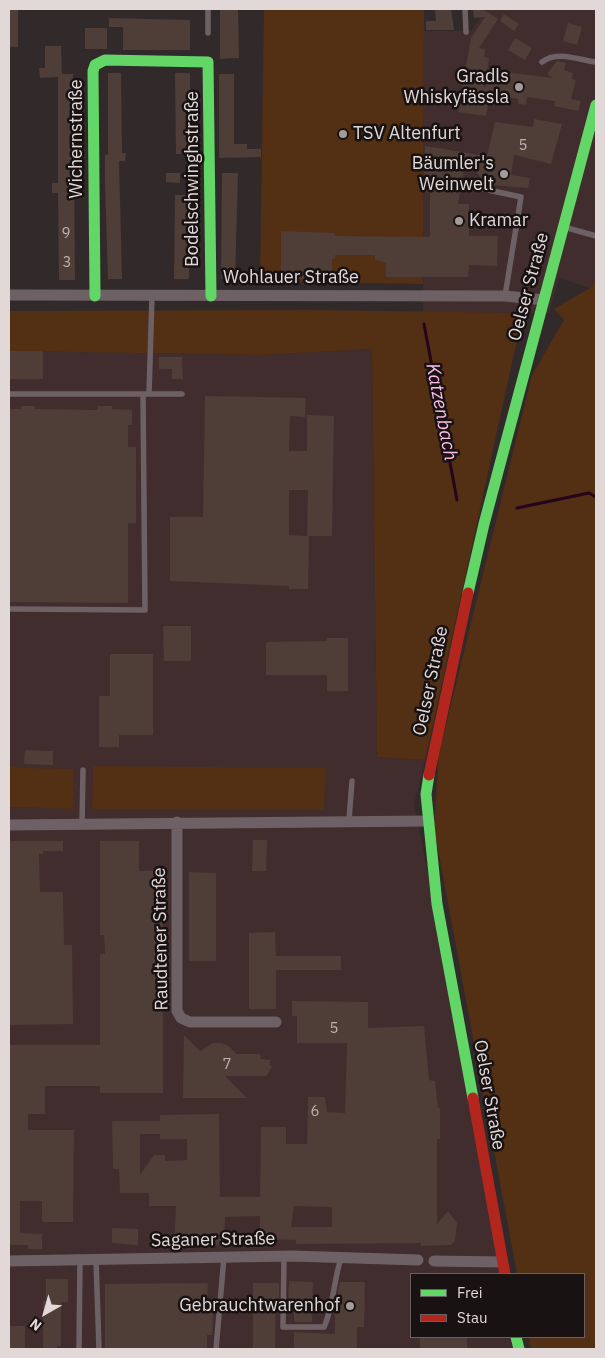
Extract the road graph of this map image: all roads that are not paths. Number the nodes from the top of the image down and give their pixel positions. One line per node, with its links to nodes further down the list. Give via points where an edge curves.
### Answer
1 (208, 9): 4 (lane)
2 (465, 9): 3 (lane)
3 (466, 32)
4 (208, 33)
5 (208, 62): 13 (main road, Wichernstraße, via 105,60 95,65); 15 (main road, Bodelschwinghstraße)
6 (542, 62): 7 (lane, via 550,56 558,56)
7 (596, 62)
8 (596, 105): 10 (main road, Oelser Straße)
9 (479, 188): 16 (lane, via 521,197)
10 (564, 227): 11 (lane); 17 (main road, Oelser Straße)
11 (596, 236)
12 (9, 295): 13 (street, Wohlauer Straße)
13 (95, 296): 14 (street, Wohlauer Straße)
14 (152, 296): 15 (street, Wohlauer Straße); 19 (lane)
15 (211, 296): 16 (street, Wohlauer Straße)
16 (505, 296): 17 (street, Wohlauer Straße)
17 (544, 300): 25 (main road, Oelser Straße, via 458,634 428,778)
18 (9, 394): 19 (lane)
19 (146, 394): 20 (lane); 21 (lane, via 146,610)
20 (182, 394)
21 (9, 609)
22 (83, 770): 27 (lane)
23 (352, 781): 24 (lane)
24 (350, 820): 25 (street); 26 (street)
25 (427, 821): 38 (main road, Oelser Straße, via 442,936)
26 (177, 822): 27 (street); 29 (street, Raudtener Straße, via 177,1011 181,1018 190,1022)
27 (82, 824): 28 (street)
28 (9, 825)
29 (276, 1022)
30 (284, 1256): 31 (street, Saganer Straße); 32 (street, Saganer Straße); 32 (lane, via 283,1328 324,1327)
31 (224, 1257): 34 (street, Saganer Straße); 42 (lane)
32 (341, 1258): 35 (street, Saganer Straße)
33 (80, 1260): 34 (street, Saganer Straße); 37 (street, Saganer Straße); 40 (lane)
34 (96, 1260): 41 (lane)
35 (418, 1260)
36 (434, 1260): 38 (street)
37 (9, 1261)
38 (502, 1262): 39 (main road, Oelser Straße)
39 (505, 1273)
40 (79, 1349)
41 (99, 1349)
42 (216, 1349)

